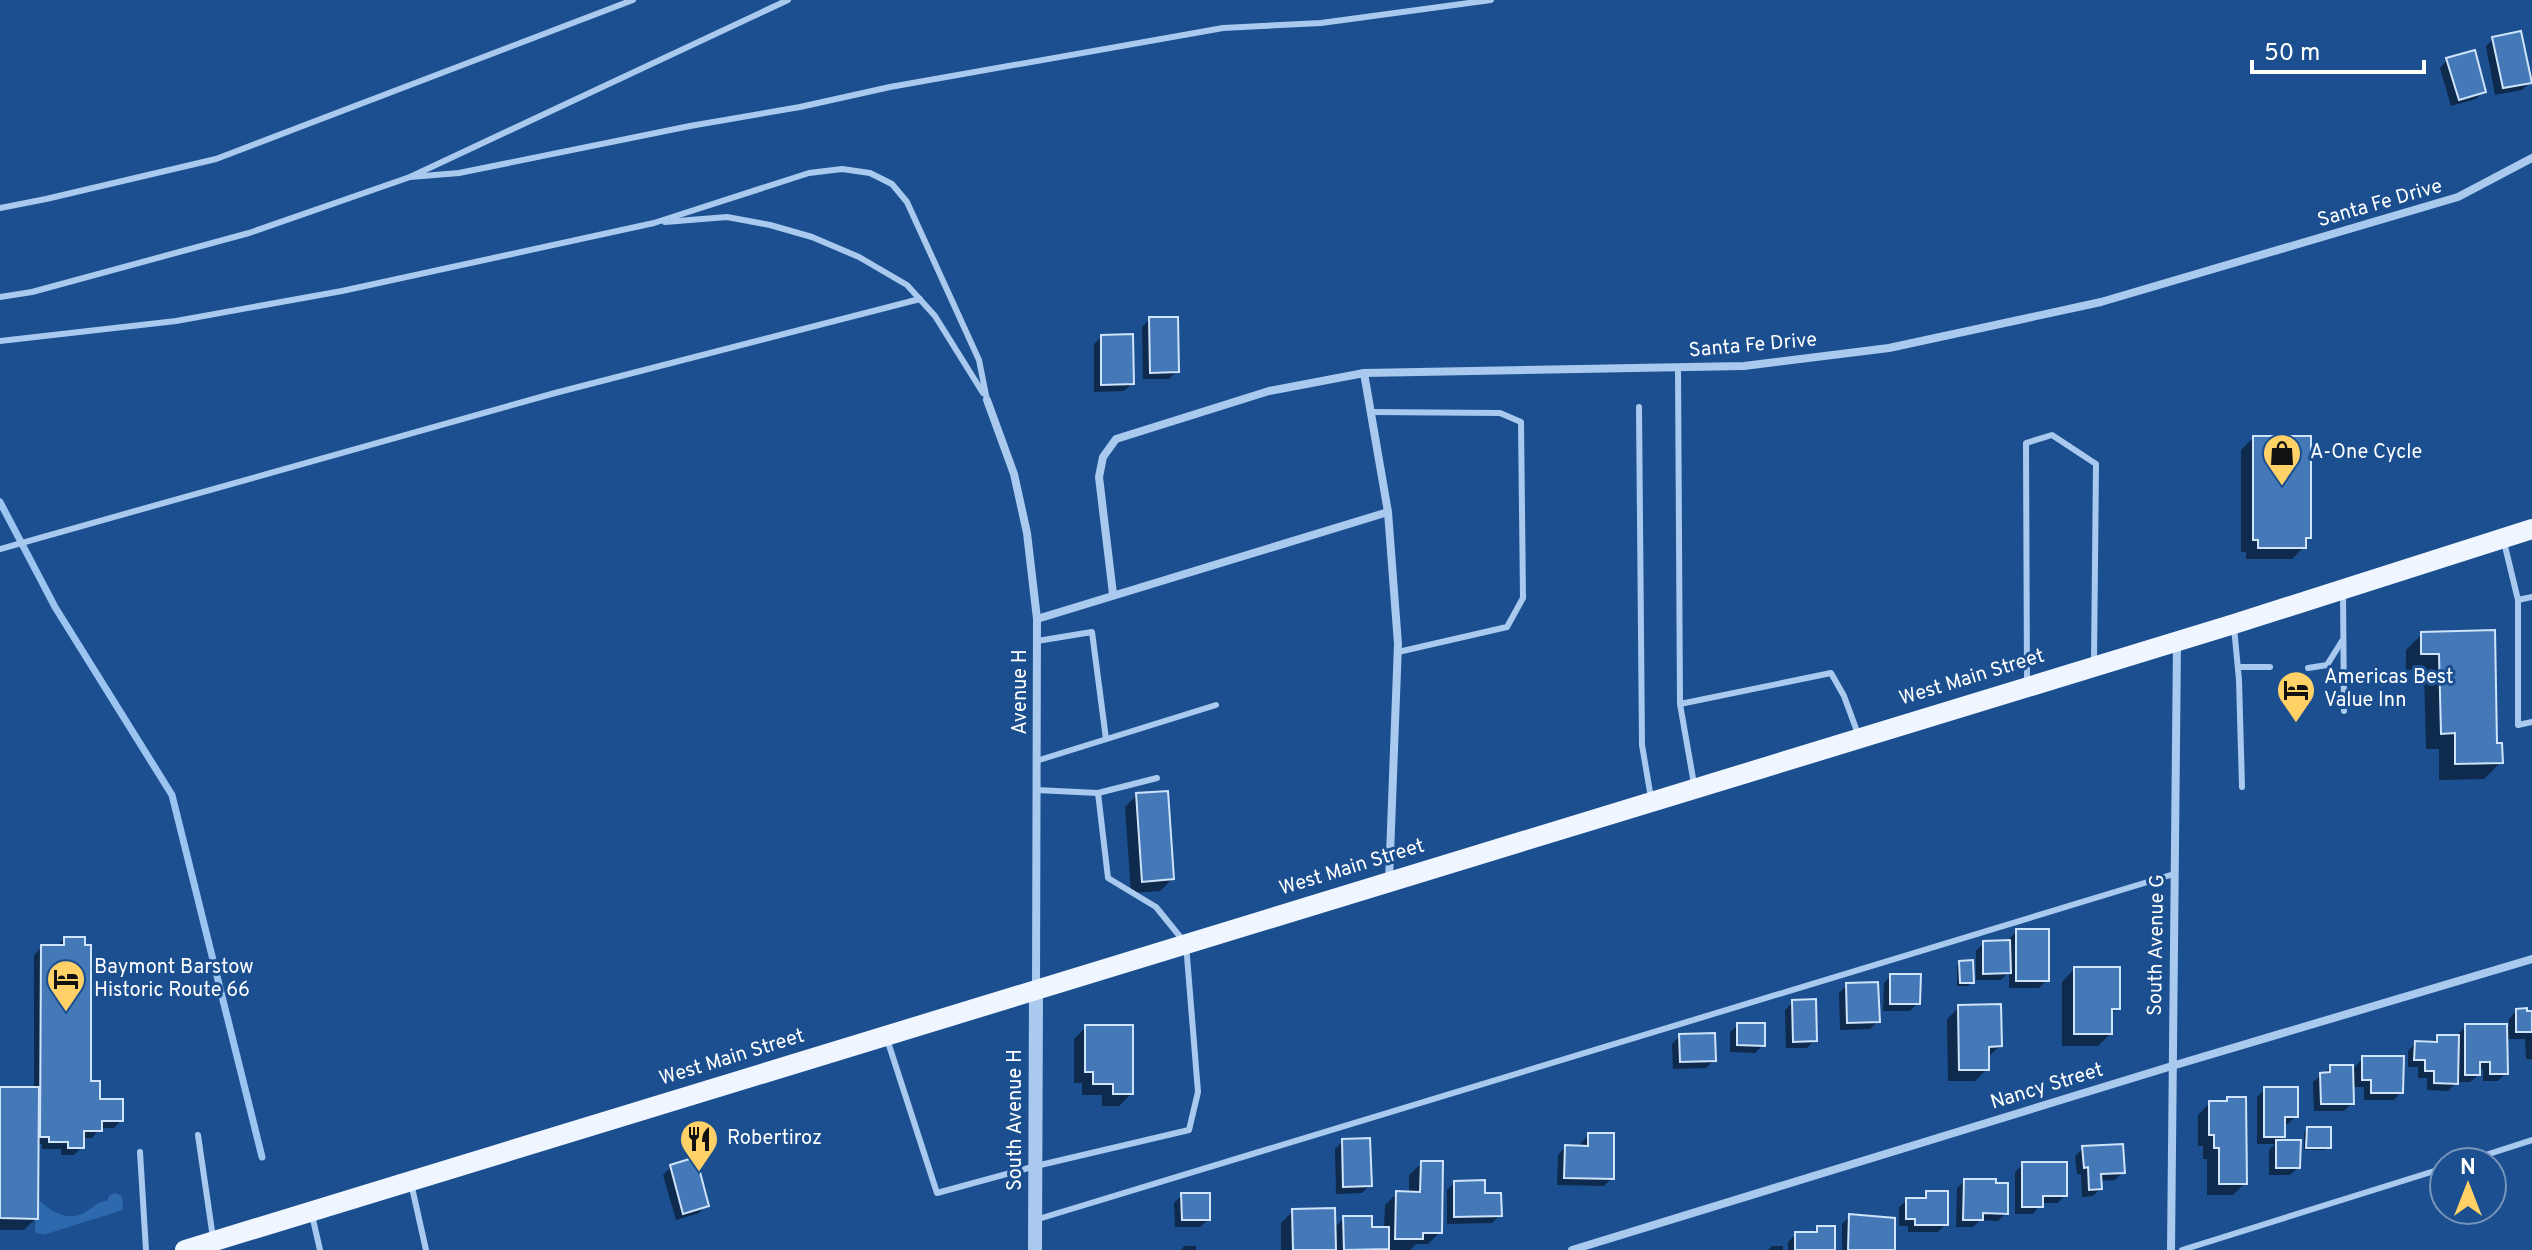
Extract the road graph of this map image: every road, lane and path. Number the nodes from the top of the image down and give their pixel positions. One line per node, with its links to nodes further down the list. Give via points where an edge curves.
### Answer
1 (633, 0): 6 (lane, via 216,159)
2 (788, 0): 5 (lane)
3 (1491, 0): 5 (lane, via 1321,23 1223,28 890,87 459,173)
4 (2532, 158): 11 (street, Santa Fe Drive, via 2458,197 2101,302 1889,348 1744,366)
5 (410, 177): 8 (lane, via 249,233)
6 (0, 208)
7 (654, 223): 9 (lane, via 727,217 770,225 859,257 907,285); 10 (lane, via 253,308); 13 (lane, via 809,173 842,169 870,173 892,184 907,202 979,360)
8 (0, 297)
9 (920, 299): 13 (lane); 19 (lane, via 555,393)
10 (0, 341)
11 (1678, 368): 12 (street, Santa Fe Drive); 35 (lane)
12 (1364, 373): 15 (street); 21 (street, Santa Fe Drive, via 1269,391 1116,439 1103,457 1099,477)
13 (987, 400): 24 (street, Avenue H, via 1014,474)
14 (1639, 407): 47 (lane, via 1642,745)
15 (1371, 412): 16 (street); 29 (lane, via 1500,413 1521,422 1523,598 1507,627)
16 (1388, 512): 21 (street); 29 (street)
17 (2532, 529): 18 (main road, West Main Street)
18 (2503, 538): 20 (main road, West Main Street); 23 (lane)
19 (0, 549)
20 (2343, 588): 25 (main road, West Main Street); 26 (lane)
21 (1113, 594): 24 (street)
22 (2532, 597): 23 (lane)
23 (2518, 600): 38 (lane, via 2518,725)
24 (1037, 619): 28 (street, Avenue H)
25 (2234, 624): 27 (main road, West Main Street); 31 (lane)
26 (2344, 638): 33 (lane, via 2327,665); 37 (lane)
27 (2178, 640): 30 (main road, West Main Street); 48 (street, South Avenue G)
28 (1037, 641): 40 (lane, via 1092,632); 41 (street, Avenue H)
29 (1398, 652): 49 (street)
30 (2094, 666): 34 (main road, West Main Street); 34 (lane, via 2096,464 2052,435 2026,443)
31 (2238, 667): 32 (lane); 43 (lane)
32 (2270, 667)
33 (2308, 668)
34 (2027, 686): 39 (main road, West Main Street)
35 (1680, 704): 39 (lane, via 1831,673); 44 (lane)
36 (1216, 705): 40 (lane)
37 (2344, 711)
38 (2532, 722)
39 (1859, 738): 44 (main road, West Main Street)
40 (1106, 739): 41 (lane)
41 (1036, 761): 45 (street, Avenue H)
42 (1157, 778): 46 (lane)
43 (2242, 787)
44 (1695, 788): 47 (main road, West Main Street)
45 (1036, 790): 46 (lane); 52 (street, Avenue H)
46 (1098, 793): 50 (lane, via 1108,878 1156,907)
47 (1652, 801): 49 (main road, West Main Street)
48 (2174, 874): 54 (street, South Avenue G); 63 (lane)
49 (1389, 881): 50 (main road, West Main Street)
50 (1186, 944): 52 (main road, West Main Street); 59 (lane, via 1198,1092 1189,1130)
51 (2532, 959): 54 (street, Nancy Street)
52 (1036, 990): 53 (main road, West Main Street); 59 (street, South Avenue H)
53 (885, 1036): 59 (lane, via 937,1193); 61 (main road, West Main Street)
54 (2172, 1066): 70 (street, Nancy Street); 71 (street, South Avenue G)
55 (198, 1135): 64 (lane)
56 (2532, 1140): 57 (lane)
57 (2508, 1148)
58 (140, 1152): 65 (lane)
59 (1036, 1166): 63 (street, South Avenue H)
60 (2428, 1173): 72 (lane)
61 (410, 1181): 62 (main road, West Main Street); 68 (lane)
62 (311, 1212): 64 (main road, West Main Street); 67 (lane)
63 (1035, 1220): 69 (street, South Avenue H)
64 (220, 1243): 66 (main road, West Main Street)
65 (146, 1250)
66 (185, 1250)
67 (320, 1250)
68 (426, 1250)
69 (1035, 1250)
70 (1572, 1250)
71 (2171, 1250)
72 (2182, 1250)

